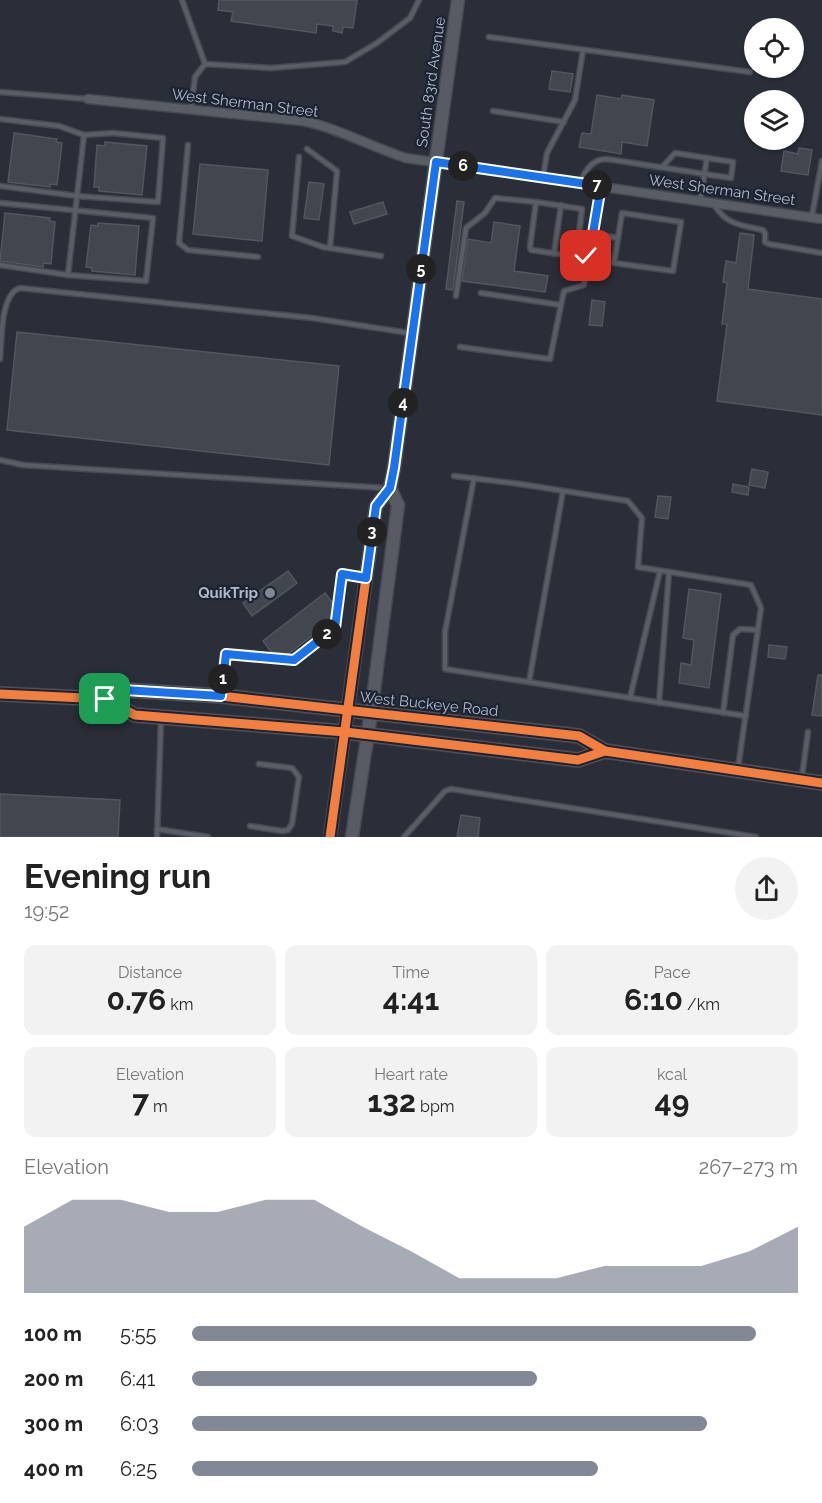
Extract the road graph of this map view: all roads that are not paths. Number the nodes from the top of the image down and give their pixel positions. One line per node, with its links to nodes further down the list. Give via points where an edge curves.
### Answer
1 (182, 0): 6 (lane)
2 (419, 0): 6 (lane, via 410,18 345,62 271,68)
3 (458, 0): 20 (main road, South 83rd Avenue)
4 (489, 37): 5 (lane)
5 (582, 50): 7 (lane); 13 (lane, via 576,100)
6 (205, 64): 10 (lane, via 195,77)
7 (744, 71)
8 (0, 92): 9 (lane)
9 (88, 99): 10 (street, West Sherman Street)
10 (191, 109): 20 (street, West Sherman Street, via 316,124 389,153)
11 (493, 111): 13 (lane)
12 (0, 119): 14 (lane, via 58,126)
13 (564, 122): 23 (lane, via 547,153)
14 (84, 135): 27 (lane); 27 (lane, via 113,133 163,138 158,202)
15 (188, 145): 43 (lane, via 179,243 188,250)
16 (307, 149): 38 (lane, via 337,171)
17 (299, 157): 38 (lane, via 292,236)
18 (707, 158): 21 (lane, via 675,153); 22 (lane); 22 (lane, via 734,162 731,178)
19 (822, 161): 34 (lane)
20 (436, 162): 23 (street, West Sherman Street); 50 (main road, South 83rd Avenue)
21 (663, 166): 22 (lane); 24 (lane, via 601,159 585,172)
22 (704, 174): 28 (lane)
23 (543, 177): 24 (street, West Sherman Street)
24 (581, 183): 26 (street, West Sherman Street)
25 (0, 186): 27 (lane)
26 (601, 186): 28 (street, West Sherman Street); 36 (lane)
27 (77, 196): 33 (lane)
28 (700, 201): 30 (street, West Sherman Street)
29 (536, 202): 32 (lane); 40 (lane, via 530,249); 48 (lane, via 497,197 466,228)
30 (713, 202): 34 (street, West Sherman Street); 39 (lane, via 720,215 735,224 763,230 769,244)
31 (0, 203): 33 (lane)
32 (561, 205): 40 (lane); 44 (lane, via 582,209)
33 (75, 210): 46 (lane); 46 (lane, via 153,218 146,281)
34 (812, 217): 35 (street, West Sherman Street)
35 (822, 219)
36 (593, 234): 37 (lane); 41 (lane)
37 (618, 238): 37 (lane, via 614,263 673,271 681,222 622,213)
38 (330, 248): 42 (lane)
39 (822, 253)
40 (554, 254): 44 (lane)
41 (589, 254): 44 (lane); 49 (lane, via 584,285 564,291)
42 (381, 256)
43 (258, 257)
44 (576, 257)
45 (0, 265): 46 (lane)
46 (68, 274)
47 (481, 293): 49 (lane)
48 (456, 296)
49 (561, 305): 51 (lane, via 550,359)
50 (413, 334): 52 (lane, via 312,318 20,288 5,303); 56 (main road, South 83rd Avenue)
51 (459, 346)
52 (0, 359)
53 (0, 460): 56 (lane, via 23,465)
54 (454, 476): 55 (lane)
55 (474, 478): 57 (lane); 62 (lane, via 445,632 445,669)
56 (390, 488): 60 (main road, South 83rd Avenue, via 376,506); 69 (main road, South 83rd Avenue, via 398,505)
57 (563, 491): 58 (lane, via 628,501 642,518 638,567); 62 (lane)
58 (660, 571): 59 (lane); 65 (lane)
59 (669, 572): 61 (lane, via 751,585 761,608); 67 (lane)
60 (366, 578): 64 (lane, via 342,574 335,628 294,660 226,654); 68 (main road, South 83rd Avenue)
61 (758, 630): 70 (lane, via 740,629 733,635); 71 (lane)
62 (529, 682): 65 (lane)
63 (0, 694): 66 (main road, West Buckeye Road)
64 (221, 696): 66 (main road, West Buckeye Road, via 124,690); 68 (main road, West Buckeye Road)
65 (630, 698): 67 (lane)
66 (105, 699): 72 (main road, West Buckeye Road, via 135,715)
67 (659, 703): 70 (lane)
68 (348, 710): 69 (main road, West Buckeye Road); 73 (main road, South 83rd Avenue)
69 (371, 713): 75 (main road, South 83rd Avenue); 76 (main road, West Buckeye Road, via 579,736)
70 (723, 713): 71 (lane)
71 (746, 716): 78 (lane)
72 (162, 717): 73 (main road, West Buckeye Road); 82 (lane)
73 (345, 732): 75 (main road, West Buckeye Road); 85 (main road, South 83rd Avenue)
74 (808, 732): 79 (lane)
75 (368, 735): 76 (main road, West Buckeye Road, via 578,760); 86 (main road, South 83rd Avenue)
76 (605, 751): 78 (main road, West Buckeye Road)
77 (259, 764): 81 (lane, via 292,768 299,777 294,812 288,830)
78 (738, 770): 79 (main road, West Buckeye Road)
79 (802, 780): 80 (main road, West Buckeye Road)
80 (822, 783)
81 (250, 826)
82 (157, 829): 83 (lane); 84 (lane)
83 (157, 837)
84 (208, 837)
85 (330, 837)
86 (352, 837)
87 (404, 837): 88 (lane, via 451,789)
88 (756, 837)

